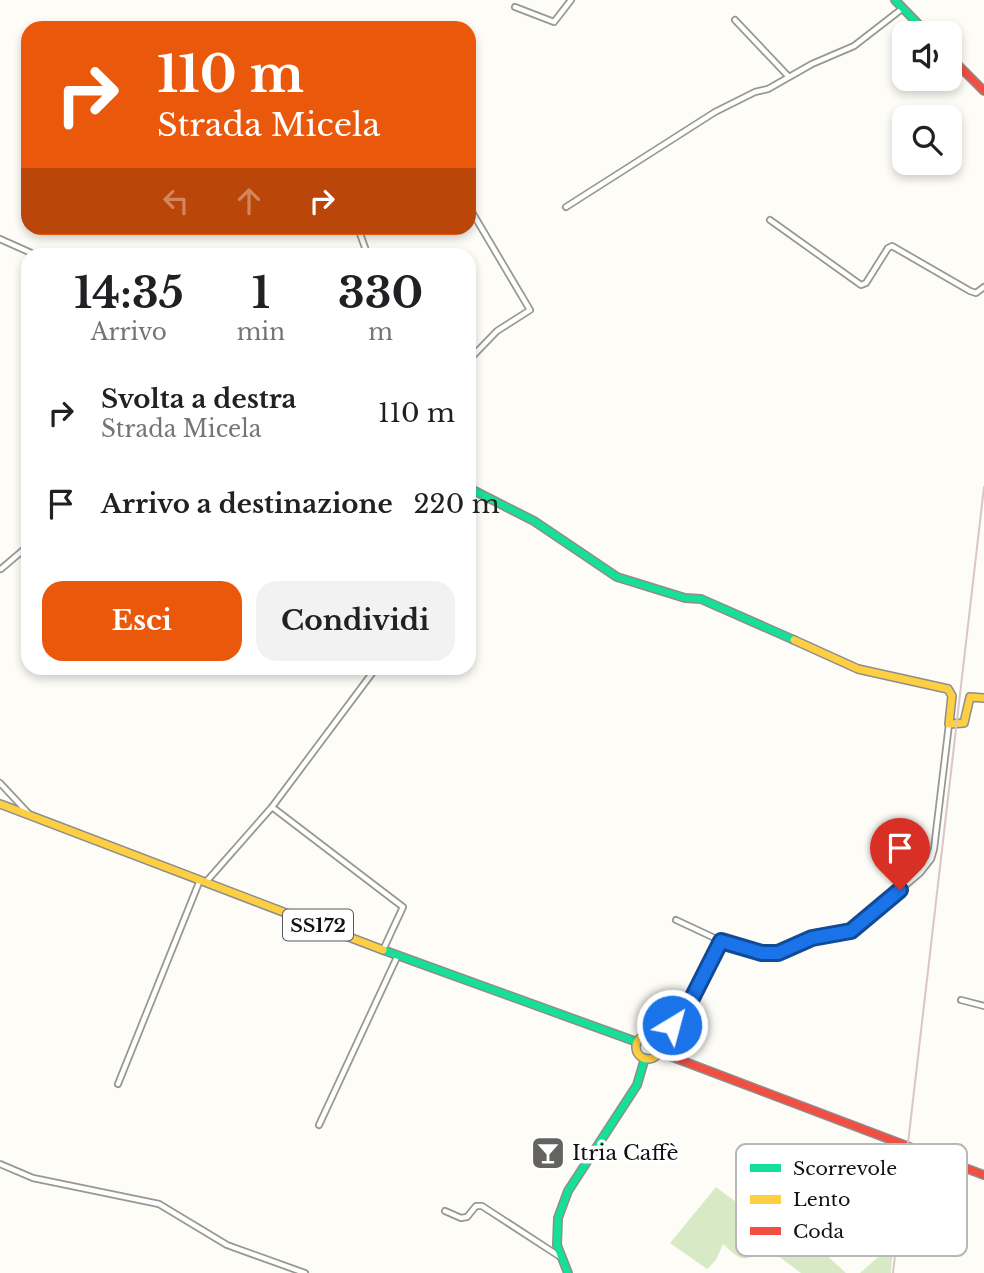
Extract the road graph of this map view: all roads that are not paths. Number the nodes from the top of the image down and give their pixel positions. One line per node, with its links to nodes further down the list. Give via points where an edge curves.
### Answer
1 (571, 0): 3 (street, via 554,22)
2 (895, 0): 4 (main road)
3 (515, 7)
4 (903, 8): 6 (main road); 8 (street, via 854,46)
5 (736, 20): 8 (street)
6 (915, 21)
7 (962, 69): 9 (main road)
8 (789, 77): 10 (street, via 715,112)
9 (984, 91)
10 (566, 207)
11 (476, 219): 16 (street, via 530,310 497,331)
12 (771, 220): 15 (street, via 861,285 892,246 970,291 976,293)
13 (0, 239): 14 (street)
14 (21, 248)
15 (984, 287)
16 (476, 353)
17 (476, 492): 22 (main road, via 534,521 617,577 701,599 858,669 948,689 952,696)
18 (21, 552): 19 (street)
19 (0, 569)
20 (371, 675): 25 (street)
21 (984, 698): 22 (main road, via 970,698 966,720)
22 (949, 723): 29 (street, via 934,849 920,873 844,934 812,938 771,954)
23 (0, 783): 26 (street)
24 (0, 804): 26 (main road, SS172)
25 (271, 807): 27 (street); 30 (street, via 403,907)
26 (29, 815): 27 (main road, SS172)
27 (203, 881): 30 (main road, SS172); 38 (street)
28 (676, 920): 29 (street)
29 (721, 941): 34 (street, via 681,1020)
30 (383, 950): 31 (main road, SS172)
31 (398, 956): 35 (main road, SS172); 39 (street)
32 (961, 1000): 33 (street)
33 (984, 1006)
34 (654, 1036): 35 (main road, via 646,1035); 36 (main road)
35 (637, 1042): 37 (main road, via 637,1052)
36 (659, 1052): 37 (main road); 40 (main road)
37 (645, 1058): 45 (main road, via 636,1086 561,1203 556,1227)
38 (118, 1084)
39 (319, 1125)
40 (902, 1144)
41 (0, 1164): 46 (street, via 33,1178 159,1204 227,1245)
42 (967, 1169): 43 (main road)
43 (984, 1175)
44 (445, 1211): 45 (street, via 461,1219 482,1206)
45 (559, 1256): 47 (main road)
46 (305, 1273)
47 (568, 1273)

